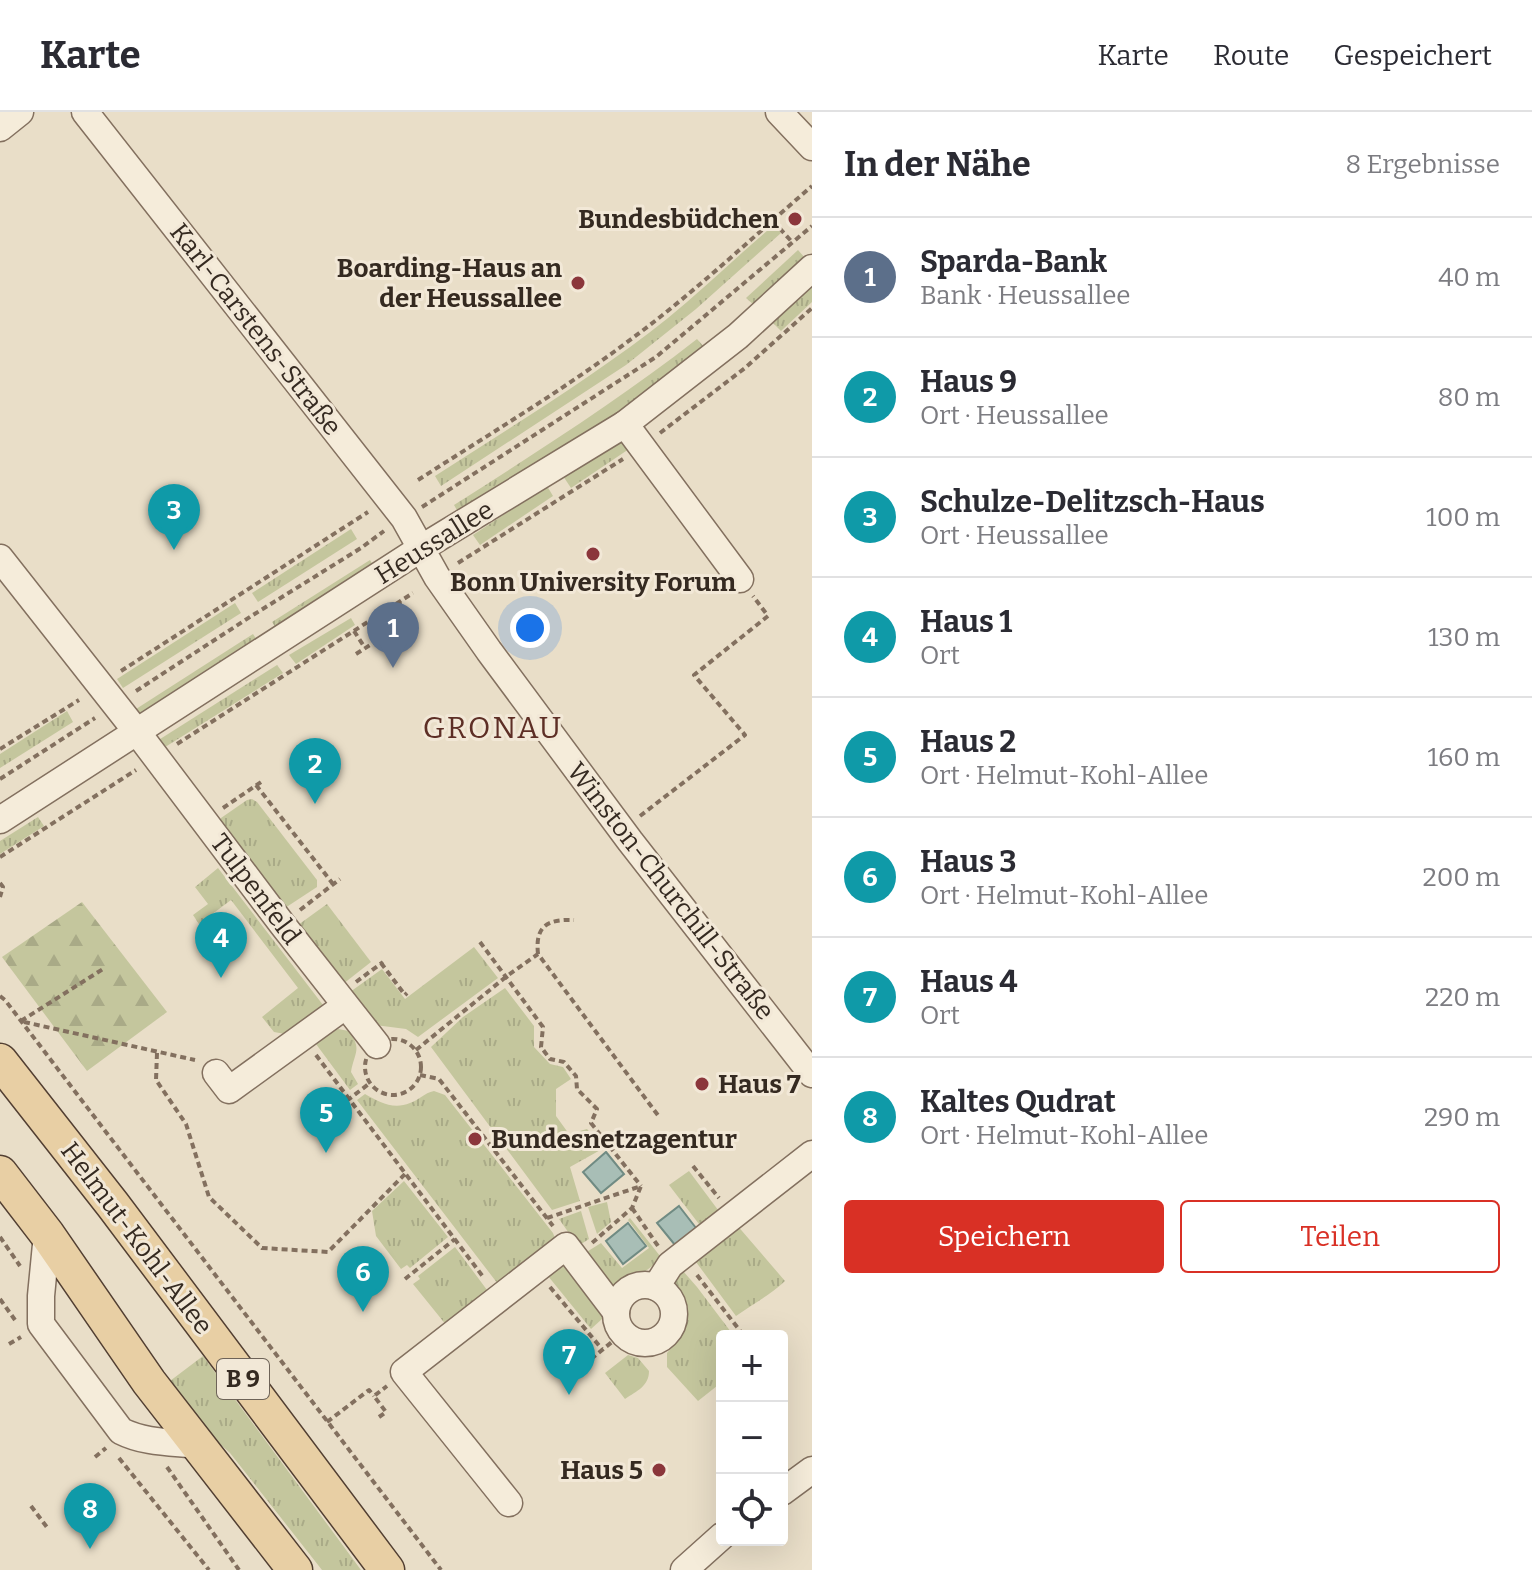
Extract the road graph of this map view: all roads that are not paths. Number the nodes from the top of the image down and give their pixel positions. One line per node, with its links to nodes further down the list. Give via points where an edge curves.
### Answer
1 (20, 112): 4 (street)
2 (85, 112): 8 (street, Karl-Carstens-Straße, via 404,518)
3 (779, 112): 5 (street)
4 (0, 128)
5 (812, 147)
6 (812, 268): 7 (street, Heussallee, via 738,336)
7 (625, 424): 8 (street, Heussallee); 10 (street)
8 (420, 549): 11 (street, Heussallee); 17 (street, Winston-Churchill-Straße, via 621,829)
9 (4, 571): 11 (street, Tulpenfeld)
10 (740, 579)
11 (137, 732): 12 (street, Heussallee); 13 (street, Tulpenfeld)
12 (0, 820)
13 (345, 1006): 14 (street, Tulpenfeld); 16 (street, via 229,1090)
14 (377, 1045)
15 (0, 1061): 29 (main road, Helmut-Kohl-Allee / B 9)
16 (206, 1067)
17 (812, 1074)
18 (812, 1154): 21 (street)
19 (0, 1173): 20 (main road)
20 (47, 1234): 23 (main road); 23 (street, via 41,1324 121,1431 134,1438)
21 (670, 1269): 22 (street, via 623,1295); 22 (street, via 664,1292 674,1309 666,1335 639,1343)
22 (614, 1331): 26 (street, via 570,1252 536,1270 404,1372)
23 (198, 1445): 28 (main road)
24 (812, 1470): 25 (street)
25 (788, 1488)
26 (509, 1503)
27 (716, 1541): 30 (street)
28 (295, 1570)
29 (387, 1570)
30 (684, 1570)

